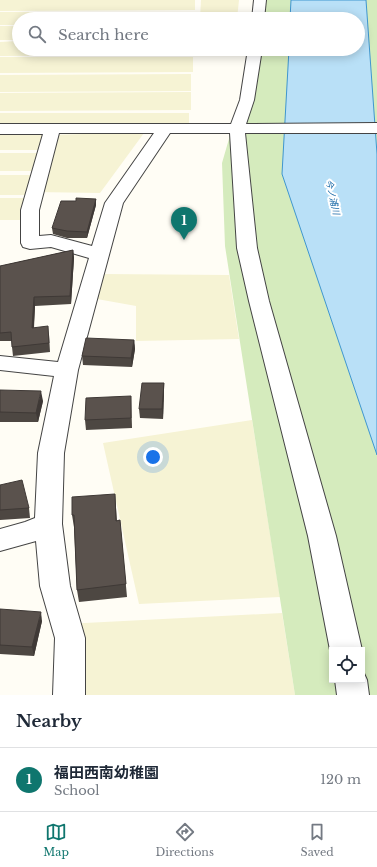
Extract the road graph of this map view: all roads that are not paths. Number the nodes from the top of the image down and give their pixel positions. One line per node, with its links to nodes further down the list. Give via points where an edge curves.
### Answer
1 (260, 0): 2 (street)
2 (259, 12)
3 (254, 56): 7 (street)
4 (377, 128): 7 (street)
5 (52, 129): 6 (street); 8 (street); 9 (street, via 30,210 30,243 51,241)
6 (165, 129): 7 (street); 9 (street, via 114,203)
7 (240, 129): 14 (street, via 247,248 322,536)
8 (0, 130)
9 (100, 255): 11 (street)
10 (0, 363): 11 (street)
11 (67, 370): 12 (street, via 51,453)
12 (48, 524): 13 (street); 16 (street, via 55,586 70,638)
13 (0, 540)
14 (345, 647)
15 (351, 683): 17 (street)
16 (69, 695)
17 (353, 695)

